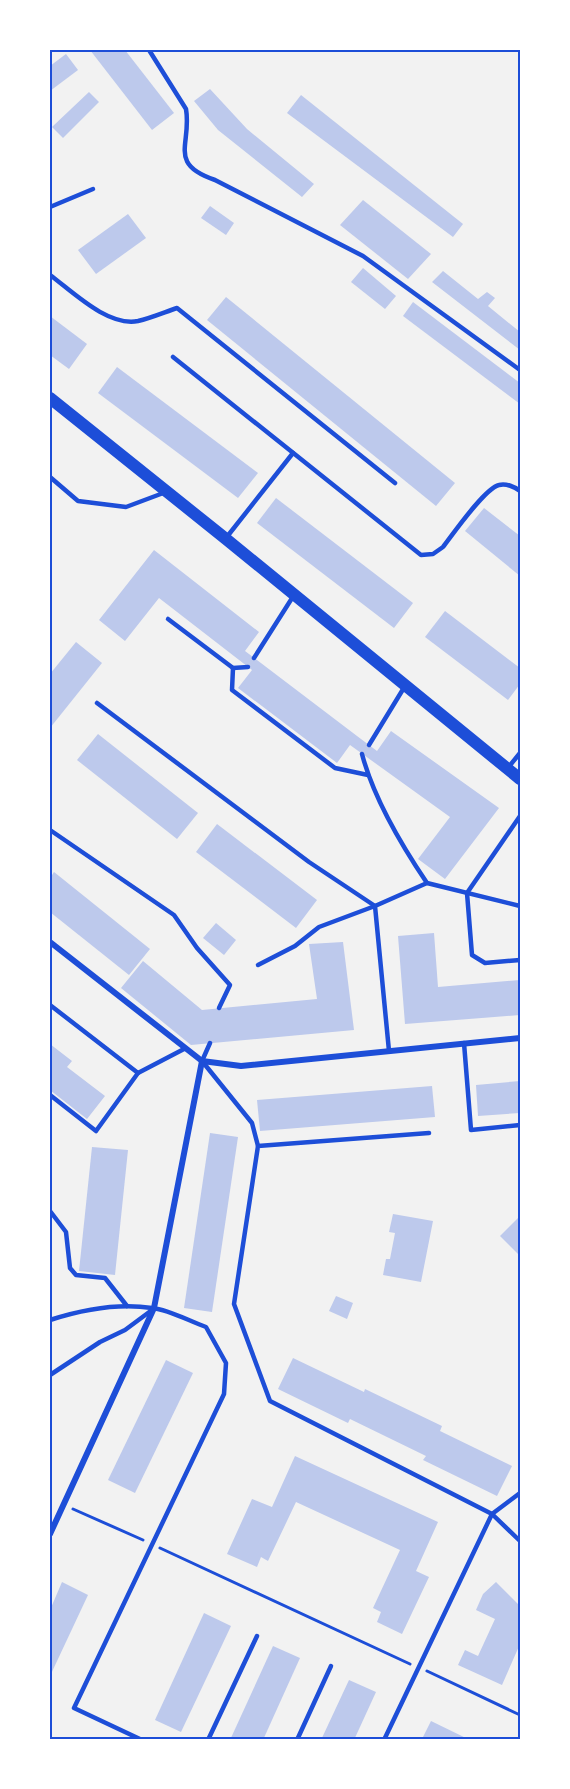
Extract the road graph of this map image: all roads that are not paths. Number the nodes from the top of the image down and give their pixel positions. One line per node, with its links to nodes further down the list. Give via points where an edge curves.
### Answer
1 (149, 50): 6 (lane, via 186,109 184,152 188,164 198,174 363,256)
2 (93, 189): 3 (lane)
3 (50, 207)
4 (50, 275): 10 (lane, via 108,318 120,322 137,321 177,308)
5 (173, 357): 8 (lane)
6 (520, 370)
7 (50, 398): 12 (main road)
8 (292, 453): 11 (lane, via 421,555 433,554 443,547 489,489 500,484); 13 (lane)
9 (50, 477): 12 (lane, via 78,501 126,507)
10 (395, 483)
11 (520, 491)
12 (166, 492): 13 (main road)
13 (226, 538): 14 (main road)
14 (294, 595): 16 (lane); 19 (main road)
15 (168, 619): 18 (lane)
16 (254, 658)
17 (248, 667): 18 (lane)
18 (233, 668): 25 (lane, via 232,690 335,768)
19 (405, 686): 21 (lane); 24 (main road)
20 (97, 703): 31 (lane, via 309,862)
21 (369, 745)
22 (520, 753): 24 (lane)
23 (362, 754): 25 (lane)
24 (507, 769): 26 (main road)
25 (368, 775): 29 (lane)
26 (520, 779)
27 (520, 816): 30 (lane)
28 (50, 830): 37 (lane, via 174,915 230,985)
29 (427, 883): 30 (lane); 31 (lane)
30 (466, 893): 32 (lane); 34 (lane, via 472,955 485,963)
31 (375, 906): 35 (lane, via 319,927 295,946); 42 (lane)
32 (520, 906)
33 (50, 942): 41 (street)
34 (520, 960)
35 (258, 965)
36 (50, 1005): 44 (lane)
37 (219, 1008)
38 (520, 1038): 40 (street)
39 (210, 1043): 43 (lane)
40 (464, 1043): 42 (street); 46 (lane, via 471,1130)
41 (184, 1049): 43 (street); 44 (lane)
42 (389, 1051): 43 (street, via 241,1066)
43 (202, 1061): 48 (lane, via 252,1123); 51 (street)
44 (138, 1072): 45 (lane, via 96,1131)
45 (50, 1095)
46 (520, 1125)
47 (429, 1133): 48 (lane)
48 (258, 1146): 55 (lane, via 234,1304 270,1401)
49 (50, 1211): 50 (lane, via 66,1232 70,1268 76,1275 105,1278)
50 (127, 1306): 51 (lane); 52 (lane)
51 (154, 1308): 53 (lane); 56 (street); 60 (lane, via 206,1327 226,1363 224,1394 74,1708)
52 (50, 1320)
53 (50, 1375)
54 (520, 1493): 55 (lane)
55 (492, 1514): 57 (lane); 63 (lane)
56 (50, 1534)
57 (520, 1541)
58 (257, 1636): 61 (lane)
59 (331, 1666): 62 (lane)
60 (142, 1740)
61 (208, 1740)
62 (297, 1740)
63 (384, 1740)

